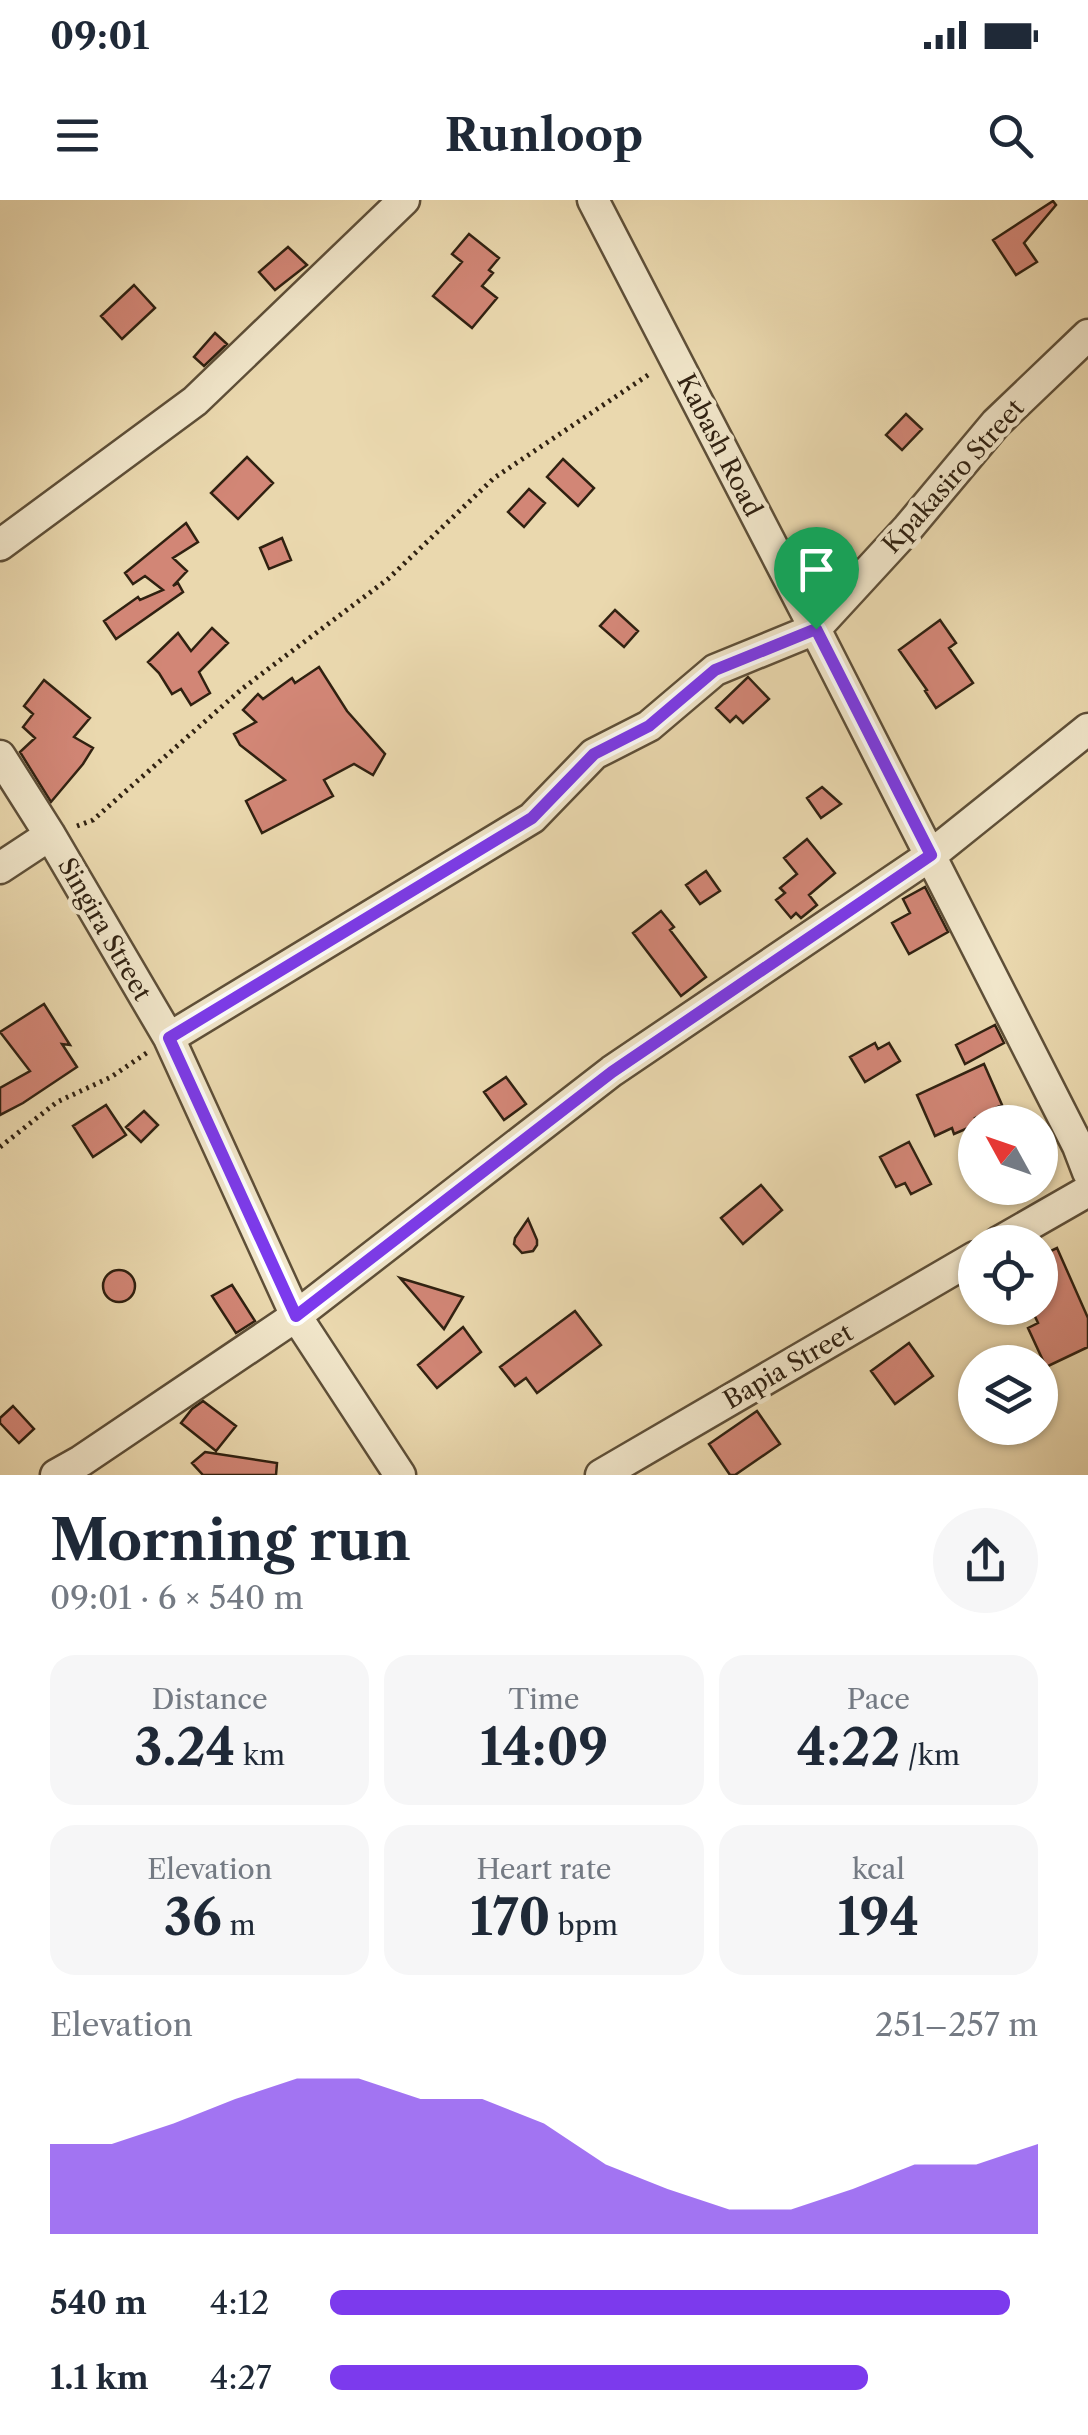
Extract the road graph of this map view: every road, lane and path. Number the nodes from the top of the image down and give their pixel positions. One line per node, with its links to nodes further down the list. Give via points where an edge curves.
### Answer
1 (404, 200): 5 (street, via 196,401)
2 (593, 200): 4 (street, Kabash Road)
3 (1088, 335): 6 (street, Kpakasiro Street, via 996,424)
4 (675, 358): 6 (street, Kabash Road); 9 (path, via 494,478 388,579 243,688 92,820)
5 (0, 545)
6 (816, 629): 10 (street, Kabash Road); 12 (street, Kpakasiro Street, via 715,670 649,726 594,754 532,818)
7 (1088, 729): 10 (street)
8 (0, 756): 9 (street, Singira Street)
9 (50, 835): 11 (street); 12 (street, Singira Street)
10 (931, 855): 14 (street, Kabash Road); 18 (street, via 612,1072)
11 (0, 868)
12 (169, 1038): 13 (path, via 111,1077 57,1102); 18 (street, Singira Street)
13 (0, 1147)
14 (1088, 1172)
15 (1088, 1190): 16 (street)
16 (1028, 1225)
17 (958, 1267): 21 (street, Bapia Street)
18 (296, 1316): 19 (street); 20 (street, Singira Street)
19 (56, 1475)
20 (400, 1475)
21 (601, 1475)

